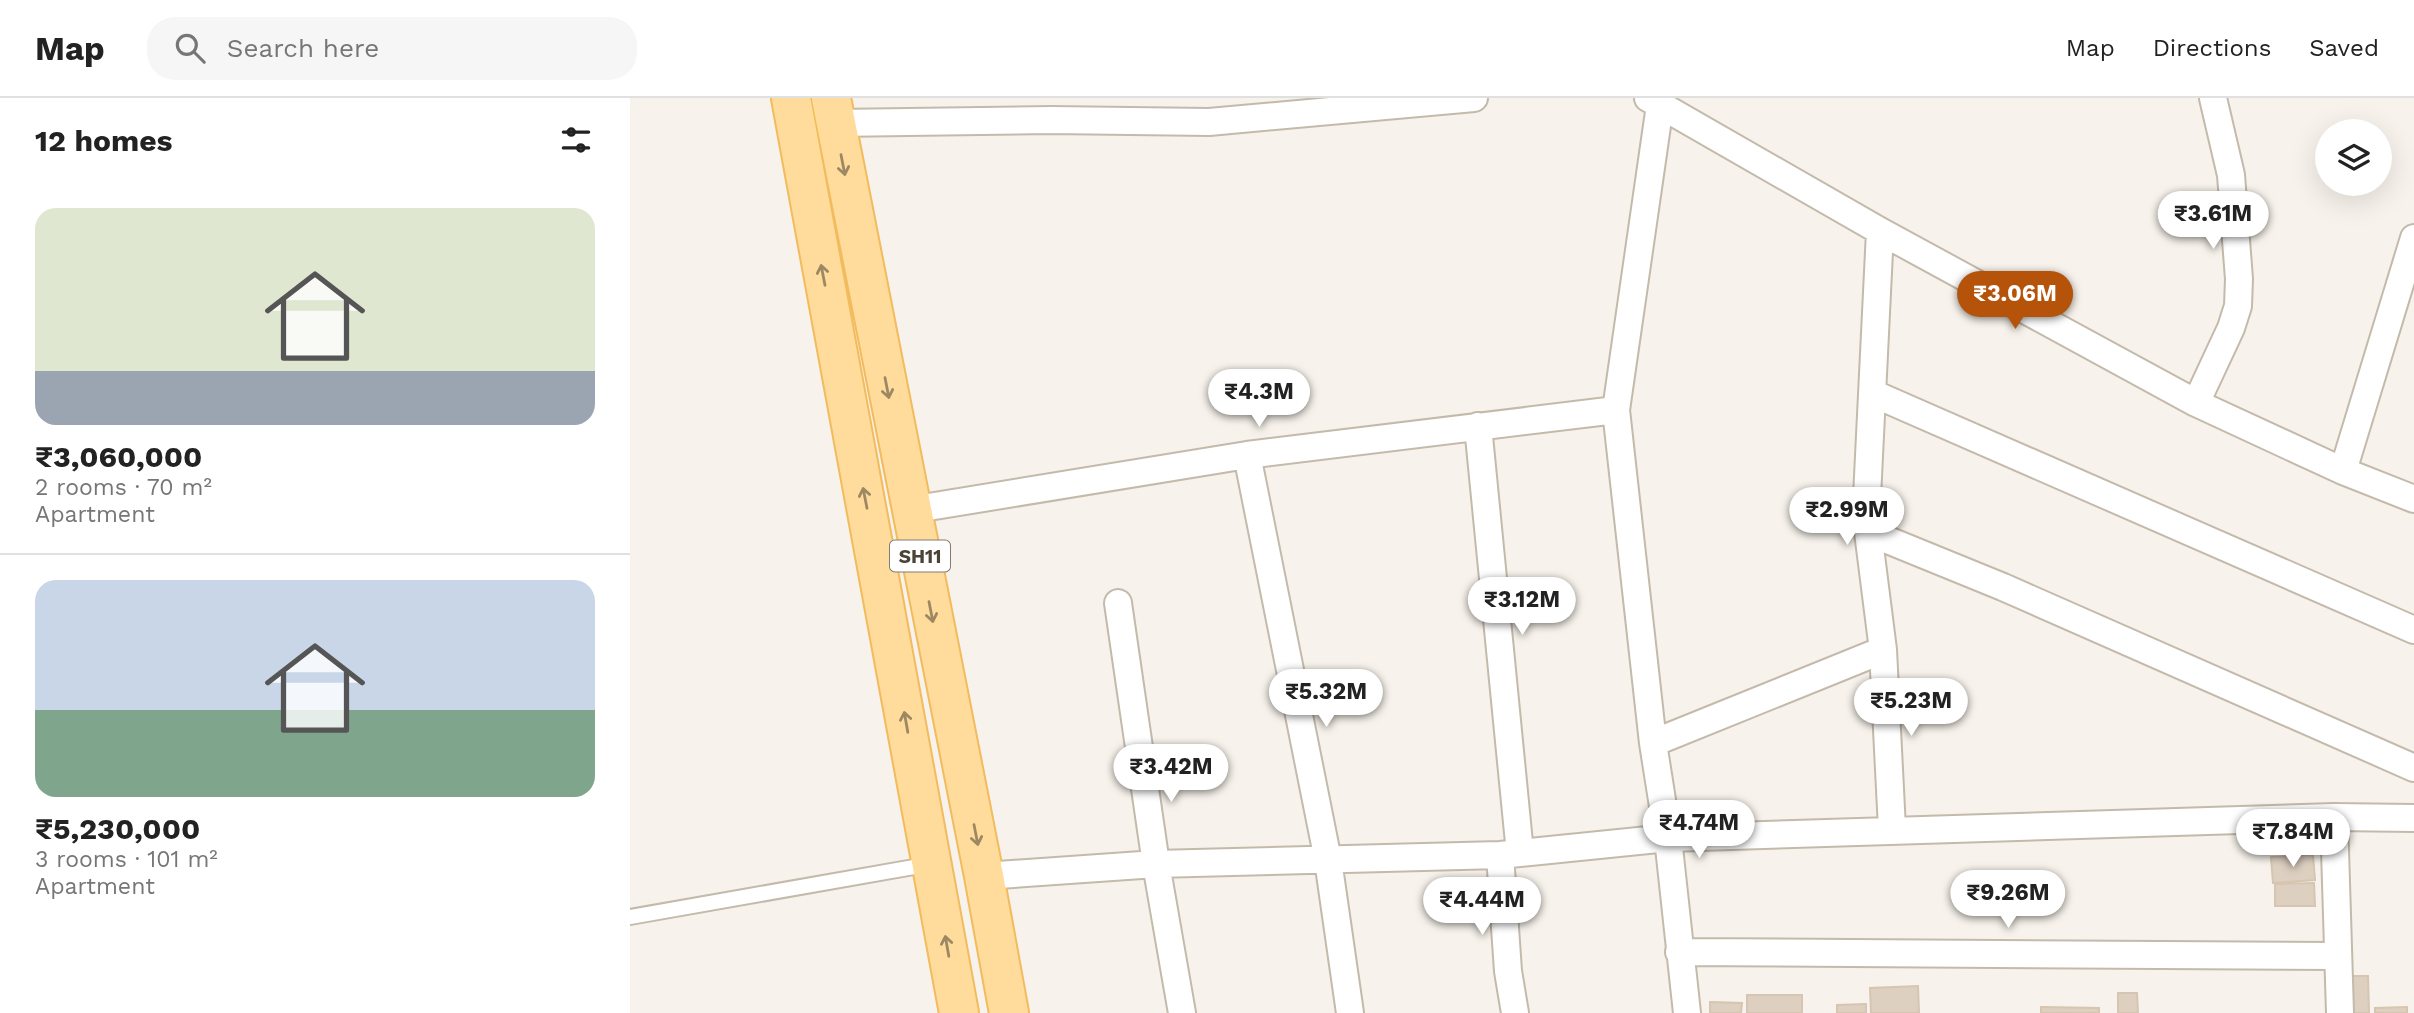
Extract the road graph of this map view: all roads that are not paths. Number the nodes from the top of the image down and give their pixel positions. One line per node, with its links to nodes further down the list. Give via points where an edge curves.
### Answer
1 (791, 98): 30 (main road, SH11, one-way to 1)
2 (1474, 98): 5 (street)
3 (2213, 98): 11 (street, via 2231,175 2238,306)
4 (1654, 102): 8 (street); 12 (street)
5 (1244, 108): 6 (street, via 1209,122)
6 (1051, 109): 7 (street)
7 (833, 110): 17 (main road, SH11, one-way to 17)
8 (1880, 231): 10 (street); 11 (street)
9 (2414, 238): 15 (street)
10 (1872, 393): 18 (street); 20 (street)
11 (2196, 403): 15 (street)
12 (1616, 410): 13 (street); 22 (street)
13 (1478, 426): 14 (street); 28 (street)
14 (1247, 455): 17 (street); 29 (street)
15 (2343, 471): 16 (street)
16 (2414, 499)
17 (911, 510): 32 (main road, SH11, one-way to 32)
18 (1868, 532): 21 (street); 23 (street)
19 (1118, 603): 31 (street)
20 (2414, 630)
21 (1883, 650): 22 (street); 26 (street)
22 (1653, 743): 27 (street)
23 (2414, 768)
24 (2334, 817): 25 (street); 26 (street); 35 (street)
25 (2414, 818)
26 (1892, 830): 27 (street)
27 (1668, 838): 28 (street); 34 (street)
28 (1510, 854): 29 (street); 40 (street, via 1508,971)
29 (1328, 860): 31 (street); 39 (street)
30 (932, 864): 33 (lane); 36 (main road, SH11, one-way to 30)
31 (1156, 864): 32 (street); 38 (street)
32 (984, 876): 37 (main road, SH11)
33 (630, 917)
34 (1679, 952): 35 (street); 41 (street)
35 (2338, 956): 42 (street)
36 (959, 1013)
37 (1009, 1013)
38 (1182, 1013)
39 (1350, 1013)
40 (1515, 1013)
41 (1687, 1013)
42 (2340, 1013)

